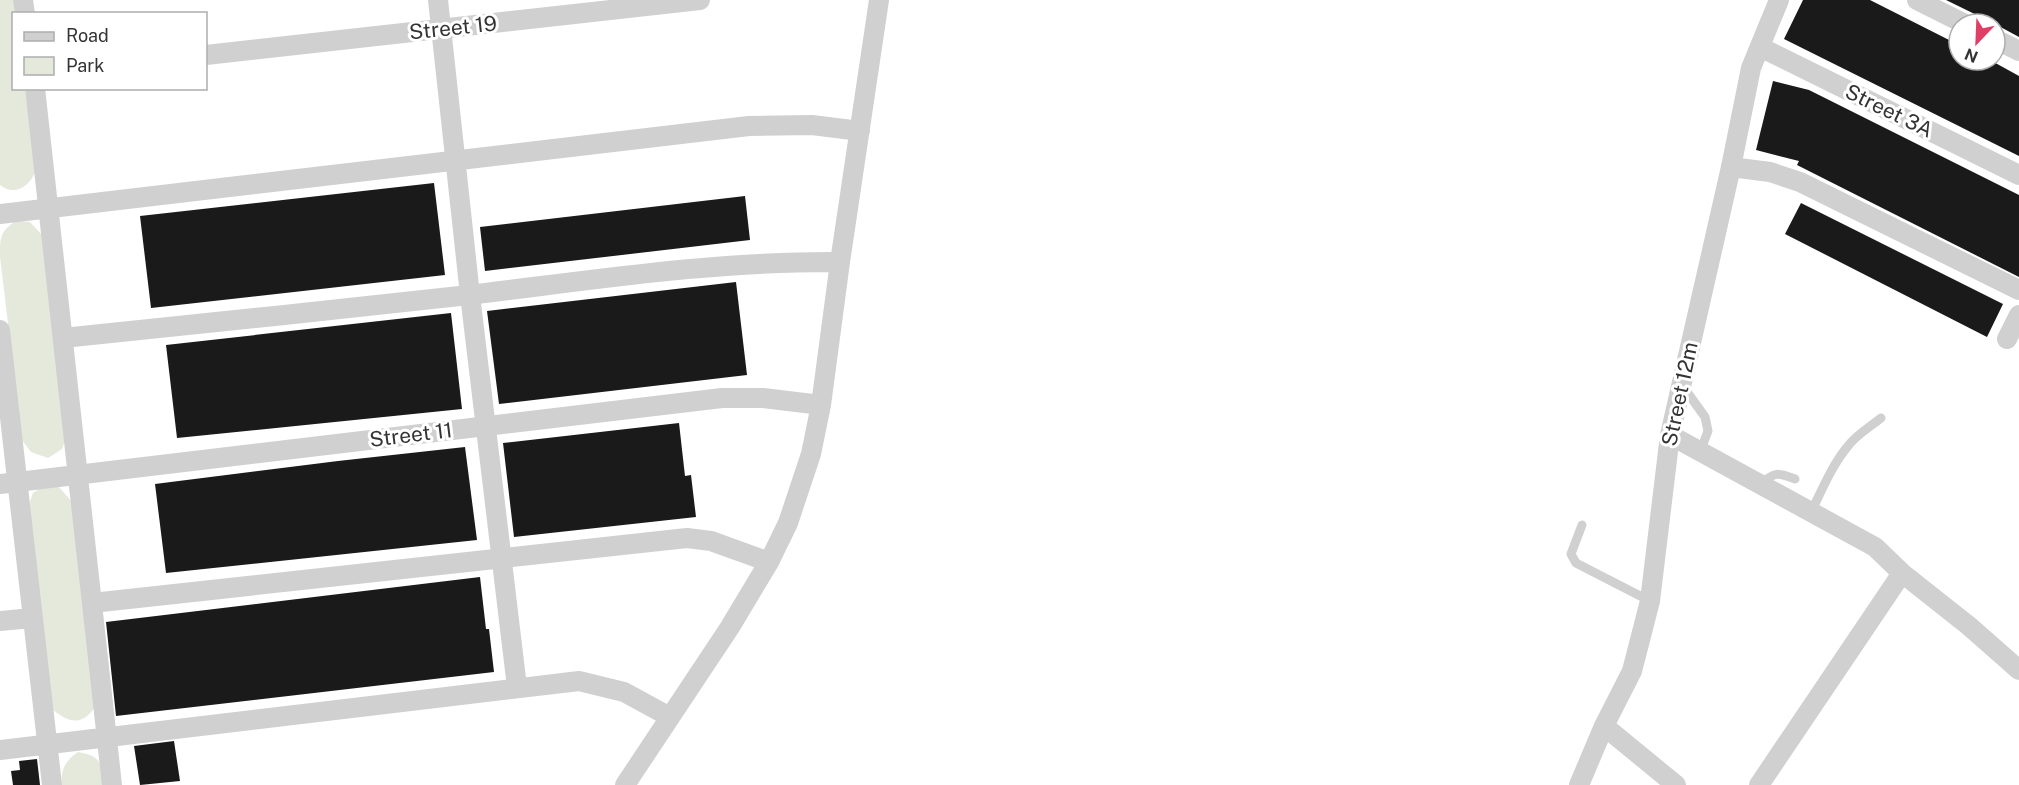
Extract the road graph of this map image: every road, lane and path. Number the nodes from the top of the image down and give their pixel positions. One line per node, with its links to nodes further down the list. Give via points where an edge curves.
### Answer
1 (438, 0): 7 (street)
2 (700, 0): 7 (street, Street 19)
3 (879, 0): 11 (street)
4 (1779, 0): 8 (street, Street 12m)
5 (1917, 0): 6 (street)
6 (1947, 15)
7 (442, 30): 9 (street, Street 19); 12 (street)
8 (1760, 47): 13 (street, Street 12m, via 1751,68); 14 (street, Street 3A)
9 (207, 56)
10 (35, 90): 15 (street)
11 (860, 131): 12 (street, via 812,125 749,126); 17 (street)
12 (457, 161): 15 (street); 19 (street)
13 (1731, 166): 18 (street, via 1800,182); 24 (street, Street 12m)
14 (2019, 175)
15 (47, 209): 16 (street); 21 (street)
16 (0, 214)
17 (840, 262): 19 (street, via 677,269); 25 (street)
18 (2019, 290)
19 (470, 294): 21 (street); 27 (street)
20 (2019, 315): 22 (street)
21 (63, 338): 30 (street)
22 (2007, 339)
23 (1, 342): 32 (street)
24 (1682, 385): 28 (street, Street 12m); 29 (lane, via 1705,417 1708,431)
25 (822, 405): 27 (street, Street 11, via 722,398); 37 (street, via 788,524)
26 (1881, 418): 34 (lane, via 1857,436 1840,457)
27 (487, 426): 30 (street, Street 11); 36 (street)
28 (1670, 435): 29 (street); 39 (street, Street 12m)
29 (1700, 452): 33 (street)
30 (76, 476): 32 (street, Street 11); 40 (street)
31 (1795, 479): 33 (lane, via 1775,474)
32 (9, 483): 41 (street)
33 (1760, 484): 34 (street)
34 (1811, 512): 38 (street, via 1875,547)
35 (1582, 525): 39 (lane, via 1571,554 1576,563)
36 (502, 558): 37 (street, via 687,538 711,541); 40 (street); 44 (street)
37 (769, 562): 45 (street)
38 (1902, 573): 43 (street); 55 (street)
39 (1650, 601): 46 (street, Street 12m, via 1632,671)
40 (92, 603): 47 (street)
41 (32, 618): 42 (street); 48 (street)
42 (0, 621)
43 (2019, 670)
44 (518, 687): 45 (street, via 579,681 624,692); 47 (street)
45 (670, 717): 52 (street)
46 (1604, 726): 53 (street, Street 12m); 54 (street)
47 (106, 737): 48 (street); 51 (street)
48 (47, 744): 49 (street); 50 (street)
49 (0, 750)
50 (52, 785)
51 (112, 785)
52 (625, 785)
53 (1579, 785)
54 (1676, 785)
55 (1759, 785)

